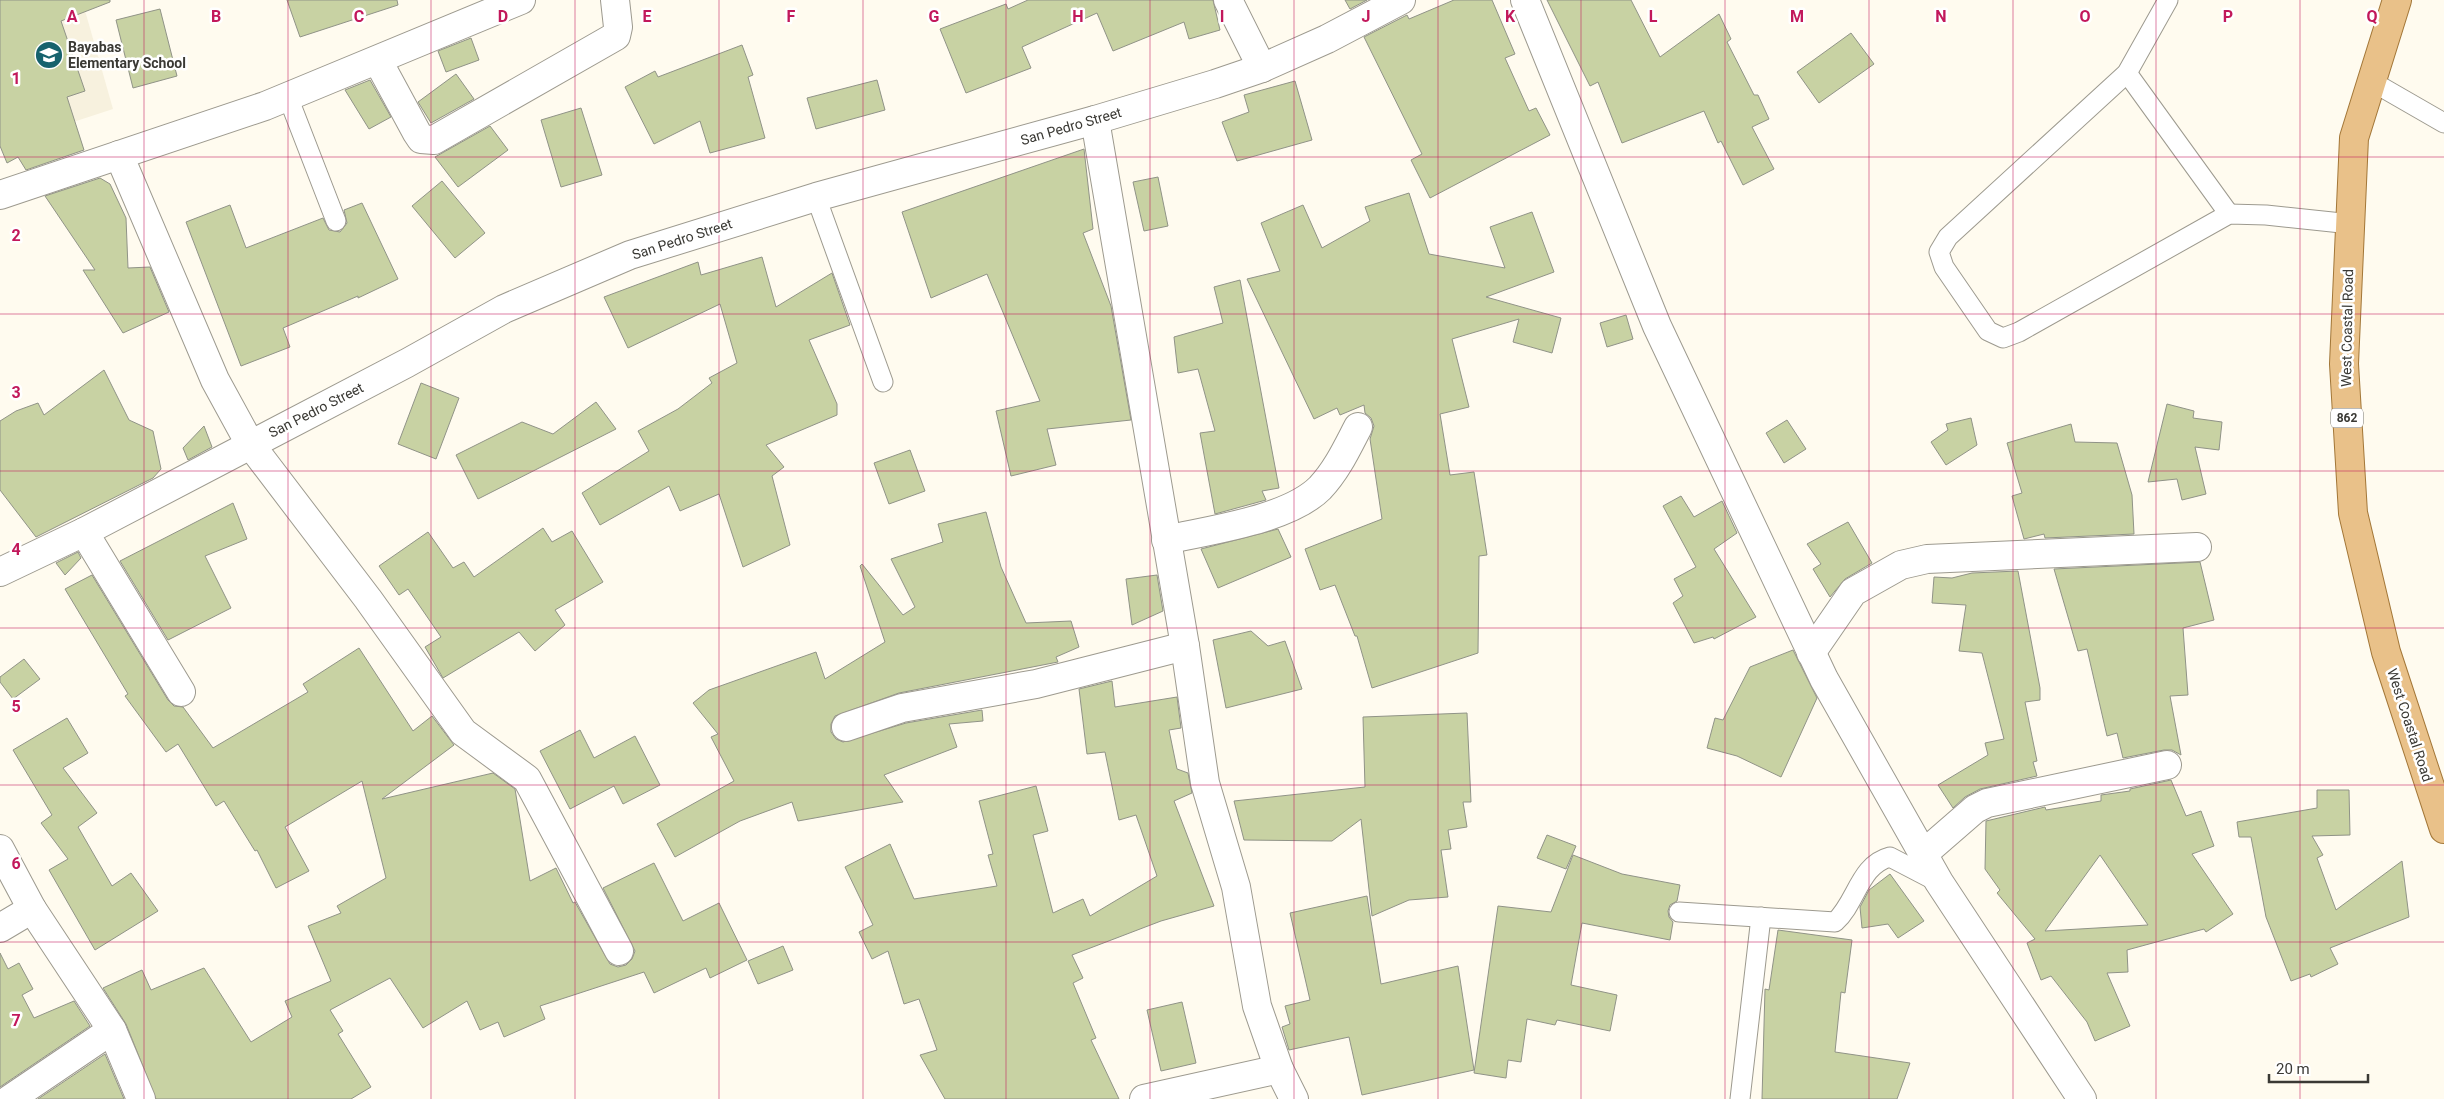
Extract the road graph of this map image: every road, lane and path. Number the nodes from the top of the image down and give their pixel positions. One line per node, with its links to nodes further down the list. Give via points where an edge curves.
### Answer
1 (521, 0): 8 (street)
2 (615, 0): 8 (street, via 616,36 434,140 421,139)
3 (1228, 0): 9 (street)
4 (1401, 0): 9 (street, San Pedro Street, via 1327,39)
5 (1525, 0): 29 (street, via 1657,326)
6 (2168, 0): 10 (lane)
7 (2397, 0): 11 (main road, West Coastal Road / 862)
8 (378, 61): 12 (street)
9 (1262, 68): 13 (street, San Pedro Street)
10 (2127, 73): 18 (lane); 18 (lane, via 1948,237 1939,252 1944,267 1988,332 2003,338 2019,332)
11 (2371, 81): 14 (lane); 20 (main road, West Coastal Road / 862, via 2354,138)
12 (288, 97): 15 (street); 19 (lane)
13 (1095, 120): 17 (street, San Pedro Street); 25 (street)
14 (2444, 123)
15 (119, 155): 16 (street); 23 (street, via 215,380)
16 (0, 195)
17 (816, 197): 21 (lane); 23 (street, San Pedro Street, via 630,255 504,309 408,363)
18 (2229, 214): 20 (lane)
19 (336, 221)
20 (2351, 224): 33 (main road, West Coastal Road / 862, via 2344,364 2353,513 2386,652)
21 (883, 382)
22 (1358, 427): 25 (street, via 1336,468 1319,489 1302,500 1272,515)
23 (250, 444): 24 (street, San Pedro Street); 41 (street, via 368,599 463,732 527,779)
24 (84, 532): 27 (street, San Pedro Street); 30 (street)
25 (1166, 540): 28 (street)
26 (2197, 547): 29 (street, via 1927,559 1901,565 1853,592)
27 (0, 572)
28 (1185, 646): 31 (street, via 1036,684 902,708); 43 (street, via 1205,783 1236,887 1256,1006)
29 (1811, 652): 35 (street)
30 (181, 692)
31 (846, 726)
32 (2167, 765): 35 (street, via 1987,803)
33 (2444, 829)
34 (0, 848): 37 (street)
35 (1922, 855): 36 (street)
36 (1939, 882): 39 (lane, via 1890,857 1878,860 1868,869 1845,913 1836,922); 49 (street)
37 (32, 909): 40 (street); 42 (street)
38 (1680, 912): 39 (lane)
39 (1761, 918): 48 (lane)
40 (0, 928)
41 (619, 951)
42 (112, 1030): 44 (street); 45 (street)
43 (1279, 1069): 46 (street); 47 (street)
44 (10, 1099)
45 (141, 1099)
46 (1144, 1099)
47 (1294, 1099)
48 (1740, 1099)
49 (2082, 1099)

